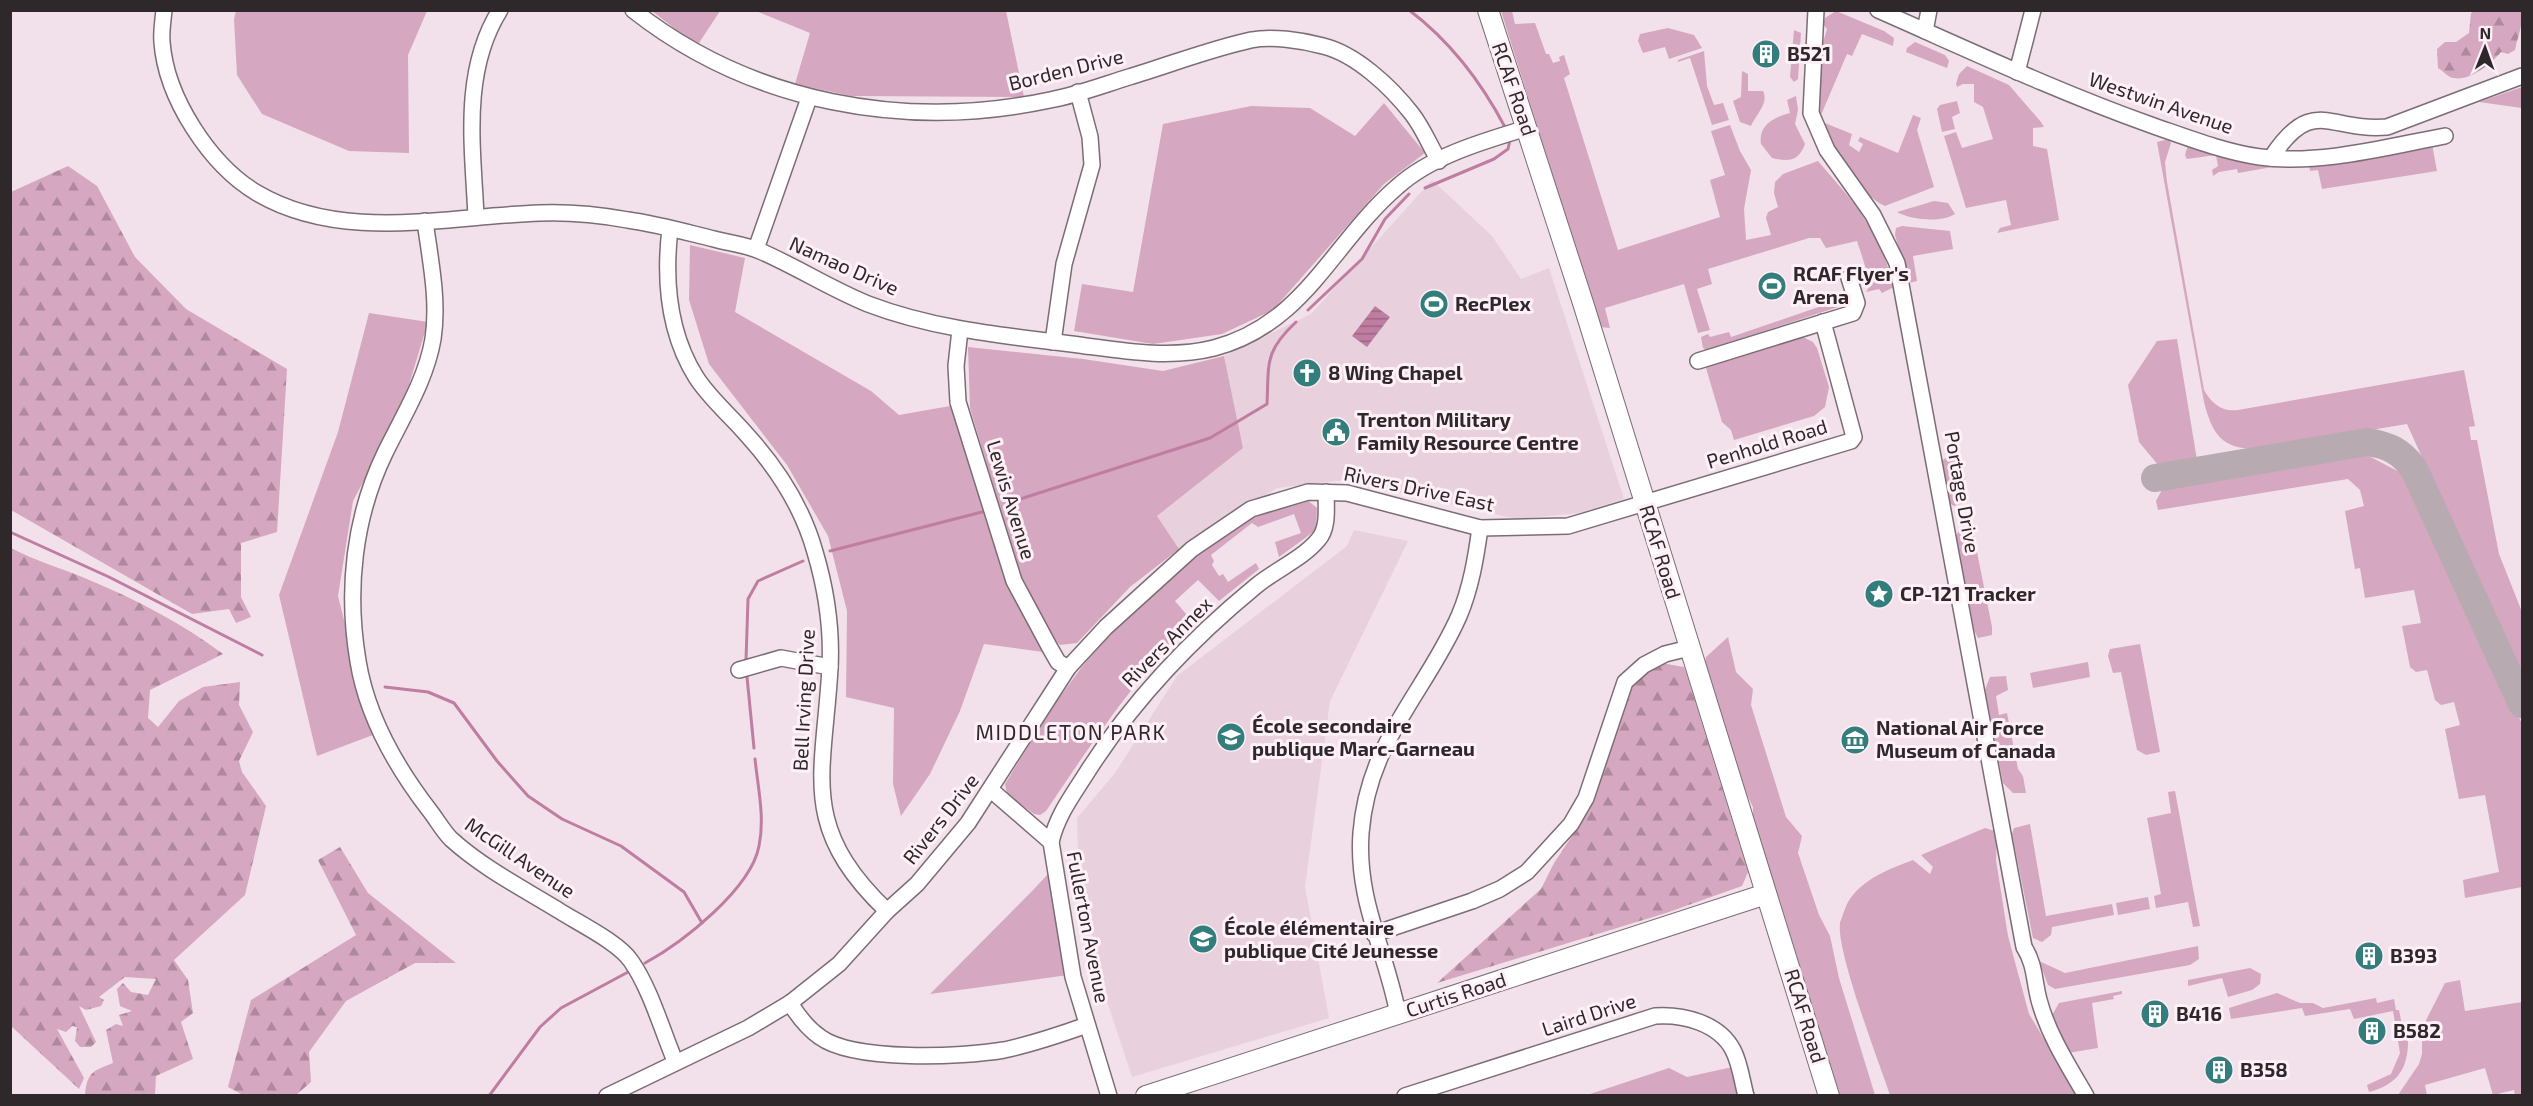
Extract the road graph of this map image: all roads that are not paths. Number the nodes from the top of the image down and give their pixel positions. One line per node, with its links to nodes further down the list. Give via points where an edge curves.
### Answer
1 (164, 10): 19 (street, Namao Drive, via 162,43 169,74 184,110 198,137 255,192 322,219)
2 (500, 10): 18 (street, via 485,41 473,87)
3 (633, 10): 13 (street, Borden Drive, via 662,33 730,69)
4 (1488, 10): 14 (main road, RCAF Road)
5 (1816, 10): 49 (street, Portage Drive, via 1811,113 1827,150 1873,215 1897,263 2024,947 2033,960 2038,1000 2049,1028)
6 (1878, 10): 9 (street, Westwin Avenue)
7 (1929, 10): 9 (street)
8 (2033, 10): 10 (street)
9 (1925, 31): 10 (street, Westwin Avenue)
10 (2017, 72): 16 (street, Westwin Avenue, via 2193,140)
11 (2523, 76): 16 (street, via 2387,127 2330,120 2301,123 2291,130)
12 (1078, 92): 13 (street, Borden Drive, via 973,112 912,114); 17 (street, Borden Drive, via 1253,40 1297,40 1326,46 1379,80 1413,114); 25 (street, via 1090,137 1092,165 1064,264)
13 (809, 98): 21 (street)
14 (1515, 132): 17 (street, Namao Drive); 28 (main road, RCAF Road)
15 (2445, 136): 16 (street, Westwin Avenue, via 2298,159)
16 (2271, 158)
17 (1439, 161): 25 (street, Namao Drive, via 1399,184 1292,306 1251,336 1212,348 1161,354)
18 (476, 217): 19 (street, Namao Drive); 20 (street, Namao Drive, via 545,213 626,219)
19 (425, 221): 42 (street, McGill Avenue, via 435,311 433,340 422,379 383,456 356,540 354,631 369,702 400,771 450,838 630,959)
20 (670, 229): 21 (street, Namao Drive); 31 (street, Bell Irving Drive, via 668,304 678,341 697,378 767,459 800,514 815,550 825,593)
21 (756, 249): 24 (street, Namao Drive, via 866,303)
22 (1849, 278): 23 (street, via 1856,308 1847,316)
23 (1823, 322): 26 (street); 28 (street, Penhold Road, via 1854,437 1851,441)
24 (960, 330): 25 (street, Namao Drive); 32 (street, Lewis Avenue, via 958,402 1011,570 1058,662)
25 (1053, 342)
26 (1698, 361)
27 (1326, 492): 29 (street, Rivers Drive East, via 1361,496); 32 (street, Rivers Drive, via 1270,501 1210,535 1122,612); 35 (street, Rivers Annex, via 1326,520 1318,540 1257,585 1153,682 1125,715 1058,817)
28 (1645, 502): 29 (street, Rivers Drive East, via 1568,526); 30 (main road, RCAF Road)
29 (1480, 528): 38 (street, via 1475,564 1460,613 1387,739 1365,805 1361,871)
30 (1689, 648): 36 (main road, RCAF Road); 38 (street, via 1644,665 1625,682 1586,798 1571,824 1527,872 1472,901)
31 (830, 667): 33 (street, via 781,658); 37 (street, Bell Irving Drive, via 820,761 828,828 855,874)
32 (1068, 668): 34 (street, Rivers Drive)
33 (739, 670)
34 (991, 790): 35 (street, Fullerton Avenue); 37 (street, Rivers Drive, via 943,854)
35 (1051, 842): 41 (street, Fullerton Avenue, via 1073,977)
36 (1767, 894): 40 (main road, Curtis Road); 48 (main road, RCAF Road)
37 (887, 911): 39 (street, Rivers Drive, via 839,964)
38 (1374, 934): 40 (street)
39 (790, 1003): 41 (street, via 801,1021 821,1038 840,1047 873,1053 944,1056 1001,1050); 42 (street, Rivers Drive)
40 (1398, 1014): 45 (main road, Curtis Road)
41 (1087, 1025): 44 (street, Fullerton Avenue)
42 (675, 1061): 43 (street, Rivers Drive)
43 (607, 1095)
44 (1109, 1095)
45 (1146, 1095)
46 (1405, 1095): 47 (street, Laird Drive, via 1655,1016 1673,1015 1707,1024 1733,1049)
47 (1746, 1095)
48 (1829, 1095)
49 (2086, 1095)

